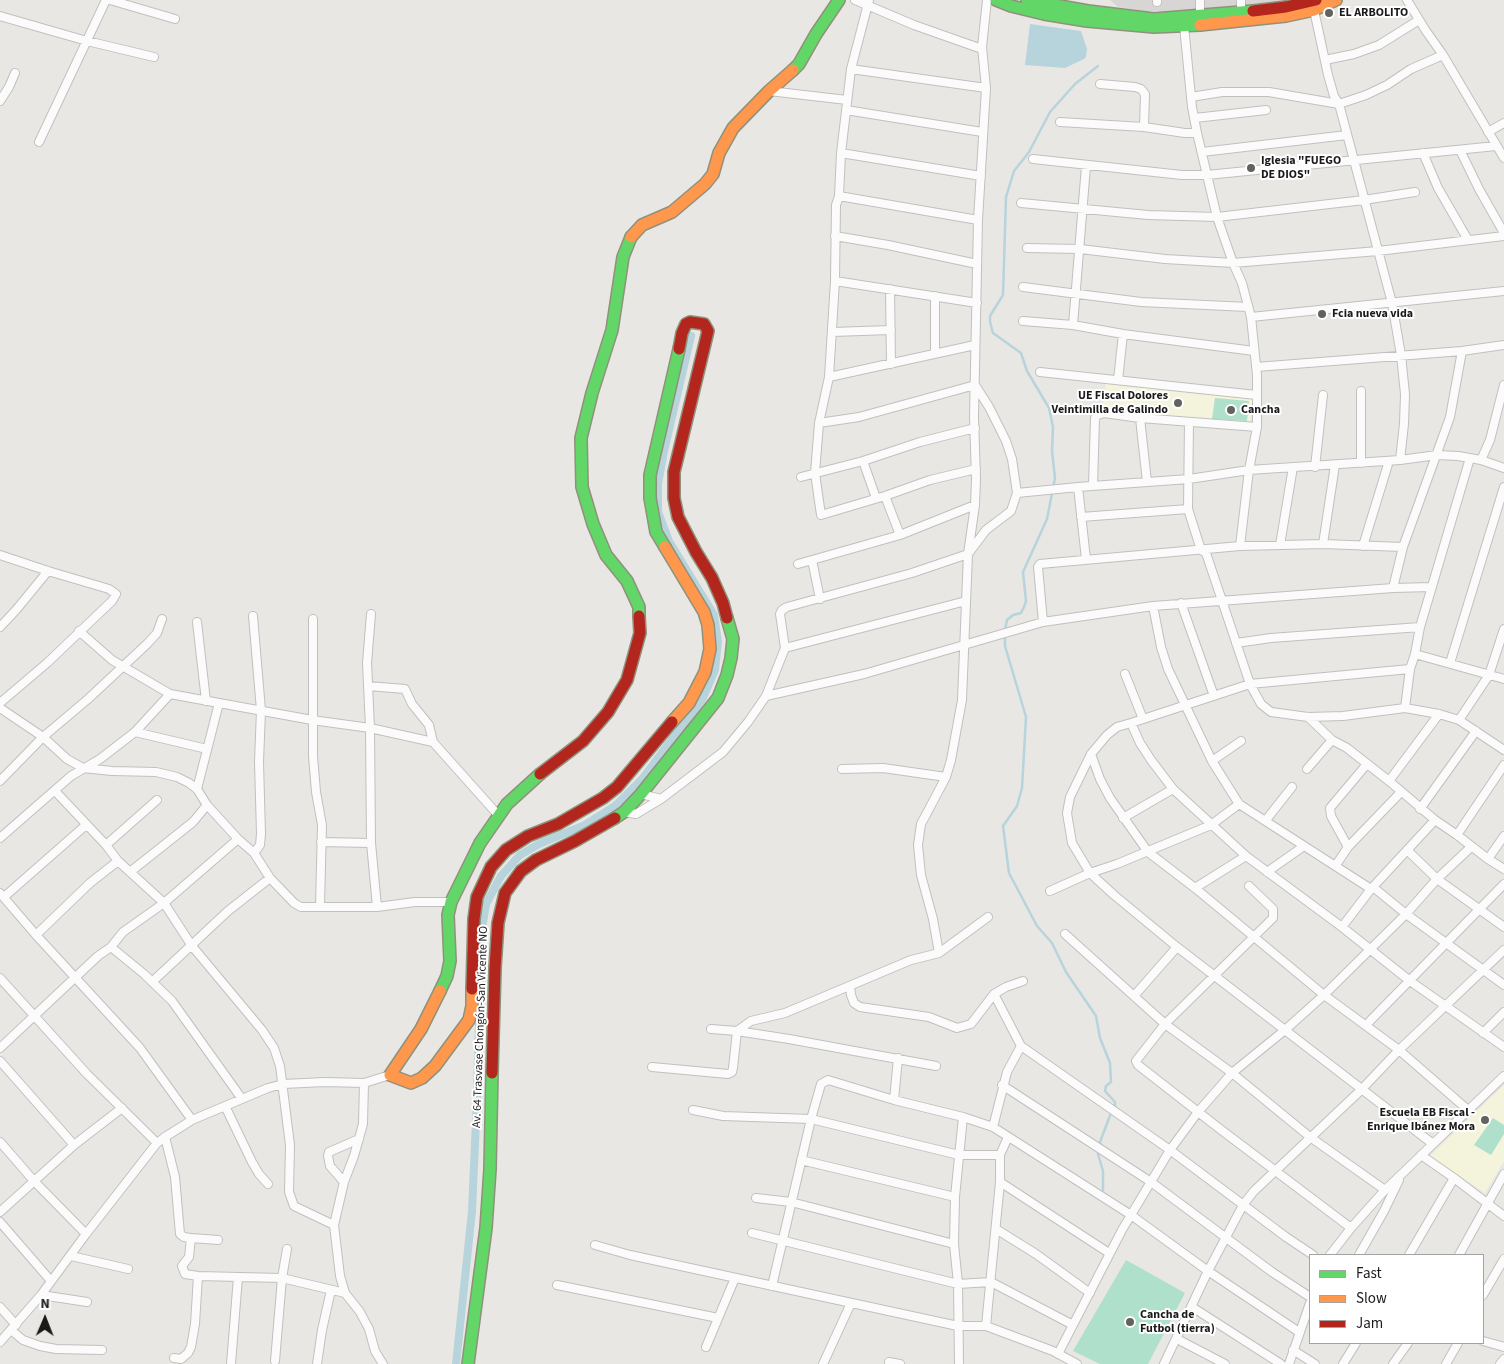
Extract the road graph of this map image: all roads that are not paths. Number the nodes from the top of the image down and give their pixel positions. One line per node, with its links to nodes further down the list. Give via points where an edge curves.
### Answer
1 (106, 0): 21 (street)
2 (110, 0): 18 (street)
3 (839, 0): 30 (street, via 799,64)
4 (856, 0): 12 (street)
5 (987, 0): 22 (street)
6 (996, 0): 20 (street, via 1044,14 1087,21 1134,26)
7 (1026, 0): 17 (street, via 1088,12 1154,19)
8 (1200, 0): 17 (street)
9 (1241, 0): 15 (street)
10 (1336, 0): 14 (street)
11 (1407, 0): 19 (street)
12 (869, 2): 22 (street, via 914,25); 26 (street)
13 (1286, 4): 14 (street); 15 (street)
14 (1315, 5): 20 (street, via 1277,18); 25 (street)
15 (1241, 13): 17 (street)
16 (0, 16): 21 (street)
17 (1200, 16)
18 (174, 19)
19 (1419, 20): 23 (street); 25 (street, via 1379,45)
20 (1184, 26): 31 (street)
21 (87, 40): 24 (street); 45 (street)
22 (982, 49): 29 (street)
23 (1443, 55): 33 (street, via 1366,95); 43 (street)
24 (154, 57)
25 (1325, 60): 33 (street)
26 (851, 69): 29 (street); 32 (street)
27 (15, 73): 34 (street)
28 (1100, 84): 40 (street, via 1141,89 1145,94)
29 (986, 88): 41 (street)
30 (769, 91): 32 (street); 222 (street, via 733,128 719,153 713,174 705,184 672,212 642,225 629,239 623,256 612,330 581,438 582,487 606,555 627,581 639,607 640,633 627,680 608,712 583,740 507,804)
31 (1191, 95): 33 (street, via 1268,92); 37 (street)
32 (847, 100): 35 (street)
33 (1336, 100): 44 (street)
34 (0, 101)
35 (846, 110): 41 (street); 49 (street)
36 (1266, 110): 37 (street)
37 (1195, 118): 42 (street)
38 (1060, 122): 40 (street)
39 (1504, 123): 43 (street)
40 (1144, 127): 42 (street)
41 (982, 132): 55 (street)
42 (1197, 132): 48 (street)
43 (1488, 132): 46 (street)
44 (1347, 135): 48 (street); 53 (street)
45 (39, 142)
46 (1496, 146): 47 (street); 51 (street)
47 (1460, 150): 50 (street); 64 (street)
48 (1202, 152): 56 (street)
49 (841, 153): 55 (street); 58 (street)
50 (1423, 153): 53 (street); 66 (street, via 1438,188)
51 (1504, 158)
52 (1032, 159): 54 (street)
53 (1354, 160): 56 (street); 59 (street)
54 (1086, 166): 56 (street); 61 (street)
55 (980, 176): 63 (street)
56 (1207, 176): 62 (street)
57 (1415, 192): 59 (street)
58 (839, 196): 63 (street); 65 (street)
59 (1364, 200): 62 (street); 69 (street)
60 (1021, 203): 61 (street)
61 (1083, 210): 62 (street); 68 (street)
62 (1217, 217): 71 (street)
63 (978, 220): 70 (street)
64 (1504, 234): 66 (street)
65 (835, 236): 70 (street); 72 (street)
66 (1468, 240): 69 (street)
67 (1027, 248): 68 (street)
68 (1080, 250): 71 (street); 76 (street)
69 (1378, 251): 71 (street); 79 (street)
70 (977, 264): 78 (street)
71 (1233, 264): 80 (street)
72 (835, 281): 74 (street); 85 (street)
73 (1023, 287): 76 (street)
74 (890, 289): 77 (street); 84 (street)
75 (1504, 291): 79 (street)
76 (1076, 294): 80 (street, via 1142,302); 83 (street)
77 (935, 296): 78 (street); 91 (street)
78 (977, 303): 87 (street)
79 (1392, 304): 81 (street); 92 (street)
80 (1248, 307): 81 (street)
81 (1251, 317): 89 (street)
82 (1023, 321): 83 (street)
83 (1073, 325): 86 (street)
84 (891, 330): 85 (street); 93 (street)
85 (832, 332): 96 (street)
86 (1123, 334): 89 (street); 97 (street)
87 (975, 345): 91 (street); 98 (street)
88 (1504, 345): 90 (street)
89 (1254, 351): 94 (street)
90 (1462, 351): 92 (street); 108 (street, via 1450,417)
91 (935, 354): 93 (street)
92 (1401, 355): 94 (street); 110 (street, via 1405,394)
93 (891, 364): 96 (street)
94 (1256, 366): 101 (street)
95 (1040, 372): 97 (street)
96 (829, 377): 105 (street)
97 (1118, 380): 101 (street)
98 (975, 385): 105 (street, via 859,417); 107 (street); 128 (street, via 1006,441)
99 (1504, 385): 111 (street, via 1490,440)
100 (1361, 391): 114 (street)
101 (1256, 395): 106 (street)
102 (1323, 395): 117 (street)
103 (1140, 418): 104 (street); 124 (street); 125 (street, via 1098,414)
104 (1189, 422): 106 (street); 123 (street)
105 (820, 423): 121 (street)
106 (1257, 427): 120 (street)
107 (975, 428): 112 (street); 119 (street)
108 (1437, 455): 109 (street); 110 (street); 138 (street)
109 (1470, 458): 111 (street); 146 (street)
110 (1400, 460): 113 (street)
111 (1481, 460): 118 (street)
112 (863, 461): 121 (street); 129 (street)
113 (1389, 461): 114 (street); 137 (street)
114 (1361, 463): 115 (street)
115 (1335, 465): 117 (street); 134 (street)
116 (1292, 467): 117 (street); 120 (street); 135 (street)
117 (1315, 467)
118 (1504, 468)
119 (976, 470): 129 (street, via 930,480); 130 (street)
120 (1249, 470): 123 (street); 136 (street)
121 (815, 473): 122 (street); 129 (street, via 821,515)
122 (801, 477)
123 (1189, 478): 124 (street); 131 (street)
124 (1147, 482): 125 (street)
125 (1093, 486): 126 (street)
126 (1078, 487): 128 (street); 132 (street)
127 (1504, 487): 167 (street)
128 (1017, 493): 141 (street, via 1011,511 986,530)
129 (881, 497): 133 (street)
130 (975, 505): 133 (street); 141 (street)
131 (1188, 509): 132 (street); 139 (street)
132 (1080, 517): 142 (street)
133 (900, 535): 143 (street)
134 (1323, 544): 135 (street); 137 (street)
135 (1280, 545): 136 (street)
136 (1240, 546): 139 (street)
137 (1363, 546): 138 (street)
138 (1404, 547): 147 (street)
139 (1201, 550): 142 (street); 149 (street, via 1206,553)
140 (0, 554): 145 (street)
141 (968, 554): 148 (street); 150 (street)
142 (1086, 559): 158 (street, via 1039,565)
143 (812, 560): 144 (street); 148 (street)
144 (798, 564)
145 (48, 571): 159 (street); 162 (street, via 116,594)
146 (1432, 587): 147 (street); 160 (street)
147 (1393, 588): 149 (street)
148 (820, 598): 165 (street, via 782,610)
149 (1223, 600): 151 (street); 163 (street)
150 (966, 601): 164 (street); 165 (street)
151 (1181, 603): 152 (street); 177 (street)
152 (1153, 606): 158 (street); 181 (street, via 1166,662)
153 (371, 614): 174 (street)
154 (253, 616): 184 (street)
155 (162, 619): 168 (street, via 157,632)
156 (313, 619): 188 (street)
157 (197, 622): 178 (street)
158 (1043, 622): 164 (street)
159 (0, 627)
160 (1420, 627): 163 (street); 166 (street)
161 (1504, 629): 171 (street)
162 (79, 631): 168 (street); 179 (street)
163 (1236, 643): 173 (street)
164 (964, 645): 176 (street, via 864,674); 207 (street, via 962,700)
165 (786, 648): 176 (street)
166 (1415, 654): 167 (street); 169 (street)
167 (1450, 663): 171 (street)
168 (123, 667): 175 (street); 194 (street)
169 (1410, 668): 173 (street); 183 (street)
170 (1125, 674): 187 (street)
171 (1490, 675): 172 (street); 189 (street)
172 (1504, 679)
173 (1250, 684): 177 (street); 186 (street, via 1261,704 1271,712)
174 (368, 686): 191 (street); 197 (street, via 405,689 429,725)
175 (170, 694): 178 (street); 193 (street)
176 (766, 696): 216 (street, via 723,752)
177 (1214, 696): 181 (street)
178 (206, 702): 180 (street)
179 (0, 703)
180 (219, 703): 184 (street); 198 (street)
181 (1184, 705): 187 (street); 201 (street)
182 (0, 708): 194 (street)
183 (1405, 708): 185 (street); 186 (street)
184 (261, 710): 188 (street); 240 (street, via 261,834 260,845)
185 (1439, 714): 189 (street); 209 (street)
186 (1308, 717): 195 (street)
187 (1143, 719): 190 (street)
188 (312, 720): 191 (street); 232 (street)
189 (1459, 720): 192 (street)
190 (1131, 722): 200 (street, via 1112,731); 212 (street, via 1140,743)
191 (370, 728): 197 (street); 233 (street)
192 (1476, 731): 199 (street); 220 (street)
193 (135, 732): 198 (street); 204 (street)
194 (43, 737): 204 (street, via 66,759); 208 (street)
195 (1332, 740): 202 (street); 206 (street)
196 (1241, 741): 201 (street)
197 (433, 742): 222 (street)
198 (207, 749): 211 (street)
199 (1504, 750)
200 (1091, 754): 223 (street, via 1100,780); 247 (street, via 1070,798 1067,813 1072,843)
201 (1212, 761): 218 (street)
202 (1367, 764): 209 (street); 236 (street, via 1330,808)
203 (1504, 765): 228 (street)
204 (83, 768): 211 (street, via 156,772 177,777); 213 (street)
205 (842, 768): 207 (street, via 883,768)
206 (1307, 769)
207 (946, 777): 275 (street, via 921,824 918,845 921,875)
208 (0, 781)
209 (1389, 781): 214 (street)
210 (1292, 787): 224 (street)
211 (197, 788): 219 (street)
212 (1173, 788): 223 (street); 227 (street)
213 (55, 791): 226 (street); 230 (street)
214 (1401, 792): 220 (street); 236 (street)
215 (641, 794): 216 (street); 221 (street, Av. 64 Trasvase Chongón-San Vicente NO); 306 (street, Av. 64 Trasvase Chongón-San Vicente NO, via 718,698 727,675 733,639 723,603 678,517 674,498 674,472 708,331 704,324 690,322 682,333 659,432 650,475 650,498 656,532 704,612 710,649 705,672 689,703 617,788 558,824 528,836 506,850 491,867 478,897 474,919 469,1020 435,1066 422,1078 411,1082)
216 (661, 799): 221 (street, via 636,814)
217 (157, 800): 234 (street)
218 (1239, 804): 224 (street); 227 (street)
219 (207, 805): 231 (street); 246 (street, via 193,822)
220 (1420, 809): 225 (street)
221 (624, 812): 421 (street, Av. 64 Trasvase Chongón-San Vicente NO, via 521,870 505,894 498,923 495,968 486,1228)
222 (499, 816): 257 (street, via 480,843)
223 (1123, 818): 239 (street)
224 (1266, 820): 235 (street)
225 (1435, 820): 228 (street); 238 (street)
226 (86, 825): 234 (street); 256 (street)
227 (1211, 825): 239 (street); 241 (street)
228 (1457, 835): 237 (street)
229 (1504, 836): 242 (street)
230 (0, 838)
231 (238, 839): 240 (street); 258 (street)
232 (321, 842): 233 (street); 259 (street)
233 (371, 843): 260 (street)
234 (106, 845): 243 (street)
235 (1304, 846): 244 (street); 248 (street)
236 (1348, 847): 244 (street)
237 (1471, 847): 242 (street); 250 (street)
238 (1407, 850): 250 (street); 254 (street)
239 (1148, 852): 247 (street); 253 (street)
240 (254, 853): 249 (street)
241 (1246, 856): 248 (street); 253 (street)
242 (1488, 859): 245 (street)
243 (118, 861): 246 (street); 266 (street)
244 (1336, 865): 254 (street)
245 (1504, 869)
246 (130, 872): 258 (street)
247 (1090, 872): 255 (street); 271 (street)
248 (1267, 872): 264 (street)
249 (270, 878): 259 (street, via 301,907); 270 (street, via 228,911)
250 (1437, 879): 261 (street); 262 (street)
251 (1504, 884): 261 (street)
252 (1249, 886): 268 (street, via 1274,912 1273,918)
253 (1195, 888): 268 (street)
254 (1372, 888): 262 (street); 264 (street)
255 (1050, 891)
256 (2, 895): 266 (street)
257 (451, 902): 260 (street); 306 (street, via 447,976 421,1029)
258 (164, 903): 270 (street); 272 (street, via 122,932)
259 (320, 906): 260 (street)
260 (377, 907)
261 (1480, 909): 265 (street); 269 (street)
262 (1406, 914): 269 (street); 273 (street)
263 (988, 917): 275 (street)
264 (1342, 927): 273 (street)
265 (1504, 927)
266 (36, 934): 279 (street)
267 (1065, 934): 287 (street)
268 (1253, 938): 277 (street); 286 (street)
269 (1446, 944): 276 (street); 281 (street)
270 (192, 946): 282 (street); 309 (street, via 274,1048)
271 (1177, 947): 277 (street); 287 (street)
272 (111, 948): 279 (street); 282 (street)
273 (1370, 949): 281 (street); 286 (street)
274 (1504, 950): 276 (street)
275 (939, 953): 284 (street, via 911,960)
276 (1483, 970): 283 (street); 288 (street)
277 (1215, 976): 291 (street); 294 (street)
278 (0, 978): 290 (street)
279 (76, 978): 290 (street); 321 (street, via 140,1048)
280 (1023, 981): 285 (street)
281 (1410, 981): 288 (street); 292 (street)
282 (152, 982): 312 (street, via 172,1001)
283 (1504, 985)
284 (850, 986): 285 (street, via 854,1003 860,1008 929,1017 957,1028 971,1024); 295 (street, via 785,1013 751,1021)
285 (994, 994): 297 (street)
286 (1324, 995): 292 (street); 294 (street)
287 (1134, 996): 291 (street)
288 (1446, 1006): 296 (street); 300 (street)
289 (1504, 1012): 296 (street)
290 (34, 1016): 299 (street); 315 (street)
291 (1165, 1024): 305 (street); 318 (street, via 1136,1061)
292 (1366, 1026): 300 (street)
293 (711, 1029): 295 (street)
294 (1285, 1030): 305 (street); 311 (street)
295 (737, 1031): 301 (street); 304 (street, via 733,1068 728,1074)
296 (1483, 1032): 298 (street)
297 (1022, 1046): 310 (street); 331 (street)
298 (1504, 1047)
299 (0, 1048)
300 (1399, 1050): 311 (street); 317 (street)
301 (898, 1058): 303 (street); 313 (street)
302 (0, 1061): 330 (street)
303 (936, 1066)
304 (652, 1067)
305 (1232, 1073): 318 (street); 325 (street)
306 (390, 1075): 308 (street)
307 (1504, 1076): 317 (street)
308 (364, 1083): 309 (street); 326 (street, via 363,1124)
309 (283, 1084): 312 (street); 355 (street, via 290,1145 289,1192 294,1206)
310 (1002, 1085): 322 (street); 343 (street)
311 (1361, 1090): 325 (street); 329 (street)
312 (242, 1099): 314 (street)
313 (894, 1100): 319 (street); 320 (street, via 828,1080 820,1084)
314 (225, 1106): 321 (street); 344 (street, via 252,1162)
315 (122, 1108): 328 (street); 330 (street)
316 (693, 1110): 320 (street, via 723,1116)
317 (1468, 1110): 329 (street)
318 (1198, 1112): 331 (street); 336 (street)
319 (963, 1117): 322 (street); 332 (street)
320 (811, 1119): 332 (street); 335 (street)
321 (192, 1120): 323 (street)
322 (993, 1127): 324 (street)
323 (165, 1137): 328 (street); 360 (street, via 175,1177 180,1234)
324 (1008, 1137): 333 (street); 352 (street)
325 (1310, 1137): 336 (street); 345 (street)
326 (359, 1139): 341 (street); 341 (street, via 329,1152 330,1166)
327 (0, 1142): 340 (street)
328 (156, 1143): 359 (street)
329 (1433, 1144): 334 (street)
330 (74, 1145): 340 (street)
331 (1170, 1150): 343 (street); 350 (street)
332 (959, 1155): 333 (street); 346 (street)
333 (1000, 1155): 342 (street)
334 (1421, 1156): 338 (street); 339 (street)
335 (801, 1160): 346 (street); 348 (street)
336 (1275, 1171): 350 (street); 356 (street)
337 (1504, 1174): 349 (street)
338 (1401, 1176): 345 (street); 370 (street)
339 (1454, 1178): 349 (street); 371 (street)
340 (34, 1180): 351 (street); 359 (street)
341 (344, 1182): 355 (street)
342 (1000, 1182): 357 (street); 367 (street)
343 (1151, 1182): 352 (street); 361 (street)
344 (268, 1184)
345 (1384, 1190): 356 (street)
346 (955, 1197): 364 (street)
347 (756, 1198): 348 (street)
348 (791, 1202): 363 (street); 364 (street)
349 (1486, 1203): 353 (street); 372 (street)
350 (1243, 1205): 361 (street); 368 (street)
351 (0, 1212)
352 (1131, 1215): 367 (street); 376 (street)
353 (1504, 1216)
354 (0, 1222): 381 (street)
355 (334, 1225): 387 (street)
356 (1351, 1228): 369 (street)
357 (996, 1229): 382 (street); 388 (street)
358 (752, 1233): 363 (street)
359 (86, 1234): 373 (street)
360 (191, 1238): 362 (street); 377 (street, via 189,1257 183,1270 185,1274)
361 (1225, 1238): 376 (street); 391 (street)
362 (218, 1240)
363 (782, 1241): 383 (street); 385 (street)
364 (954, 1244): 383 (street)
365 (594, 1245): 380 (street)
366 (287, 1249): 379 (street)
367 (1110, 1253): 388 (street)
368 (1311, 1254)
369 (1333, 1254)
370 (1360, 1254)
371 (1410, 1254)
372 (1459, 1254)
373 (71, 1256): 375 (street); 381 (street)
374 (1504, 1260): 389 (street)
375 (128, 1268)
376 (1208, 1271): 396 (street); 402 (street)
377 (198, 1276): 378 (street); 414 (street, via 191,1347 181,1358)
378 (238, 1276): 379 (street); 418 (street)
379 (282, 1278): 386 (street); 416 (street)
380 (736, 1278): 385 (street); 397 (street)
381 (51, 1281): 390 (street)
382 (991, 1282): 383 (street); 398 (street); 400 (street)
383 (958, 1284): 399 (street)
384 (557, 1285): 397 (street)
385 (772, 1286): 393 (street)
386 (331, 1290): 387 (street); 419 (street)
387 (345, 1293): 420 (street, via 360,1312)
388 (1090, 1293): 398 (street)
389 (1484, 1293)
390 (41, 1295): 392 (street); 401 (street)
391 (1309, 1296)
392 (87, 1302)
393 (851, 1303): 399 (street); 422 (street)
394 (1309, 1306): 402 (street)
395 (0, 1307): 401 (street)
396 (1192, 1307): 403 (street); 428 (street)
397 (718, 1318): 410 (street)
398 (1072, 1325): 413 (street)
399 (958, 1326): 400 (street); 424 (street)
400 (986, 1326): 413 (street)
401 (13, 1328): 405 (street); 411 (street, via 23,1340 40,1346)
402 (1299, 1332): 412 (street)
403 (1177, 1339): 426 (street); 427 (street)
404 (1484, 1341): 409 (street)
405 (0, 1342)
406 (1355, 1344): 431 (street)
407 (1407, 1344): 432 (street)
408 (1457, 1344): 433 (street)
409 (1504, 1346)
410 (706, 1347)
411 (102, 1350)
412 (1293, 1350): 429 (street); 430 (street)
413 (1058, 1354): 425 (street)
414 (174, 1358)
415 (1504, 1359): 434 (street)
416 (275, 1361)
417 (889, 1362): 423 (street)
418 (231, 1364)
419 (317, 1364)
420 (383, 1364)
421 (468, 1364)
422 (823, 1364)
423 (900, 1364)
424 (959, 1364)
425 (1077, 1364)
426 (1164, 1364)
427 (1225, 1364)
428 (1281, 1364)
429 (1289, 1364)
430 (1315, 1364)
431 (1343, 1364)
432 (1393, 1364)
433 (1446, 1364)
434 (1500, 1364)

